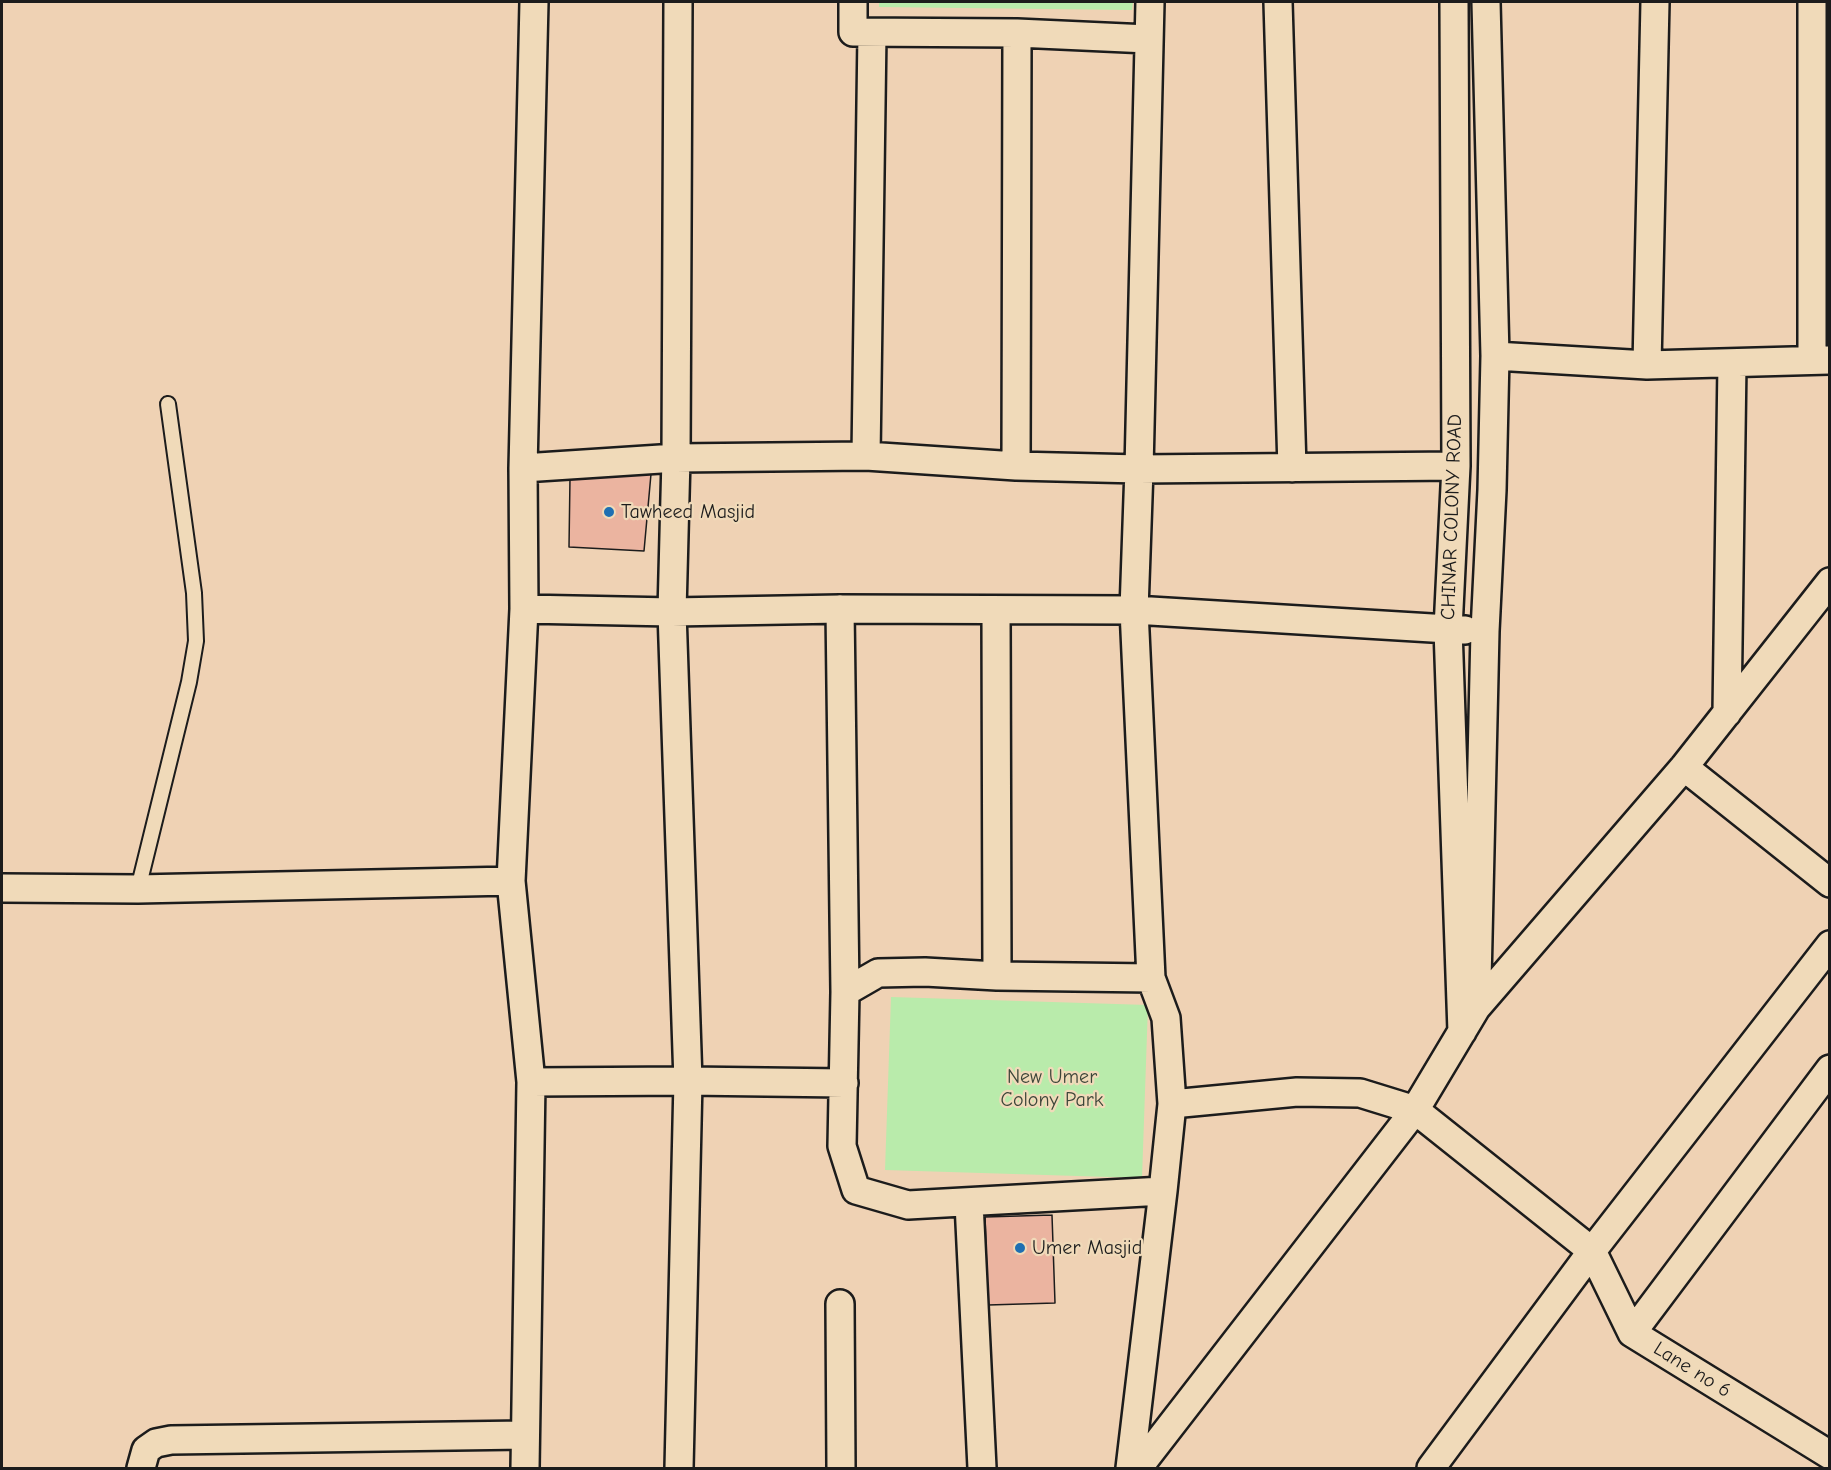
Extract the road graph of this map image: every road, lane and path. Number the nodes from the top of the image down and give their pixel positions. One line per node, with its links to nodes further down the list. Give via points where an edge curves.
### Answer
1 (534, 2): 22 (street)
2 (678, 2): 19 (street)
3 (853, 2): 10 (street, via 853,32)
4 (1150, 2): 12 (street)
5 (1278, 2): 23 (street)
6 (1454, 2): 21 (street, CHINAR COLONY ROAD)
7 (1486, 2): 13 (street, CHINAR COLONY ROAD)
8 (1654, 2): 16 (street)
9 (1812, 2): 14 (street)
10 (872, 33): 11 (street); 18 (street)
11 (1017, 33): 12 (street); 20 (street)
12 (1148, 39): 24 (street)
13 (1495, 356): 16 (street); 32 (street, CHINAR COLONY ROAD)
14 (1821, 360): 15 (street)
15 (1732, 363): 16 (street); 33 (street)
16 (1647, 365)
17 (168, 404): 38 (lane, via 194,593 196,641)
18 (866, 456): 19 (street); 20 (street)
19 (676, 458): 22 (street); 30 (street)
20 (1016, 466): 24 (street)
21 (1456, 466): 23 (street); 31 (street, CHINAR COLONY ROAD)
22 (523, 468): 26 (street)
23 (1292, 468): 24 (street)
24 (1139, 469): 29 (street)
25 (1830, 582): 33 (street)
26 (524, 609): 30 (street); 35 (street)
27 (840, 609): 28 (street); 30 (street); 42 (street)
28 (996, 610): 29 (street); 40 (street)
29 (1134, 610): 31 (street); 41 (street)
30 (672, 612): 46 (street)
31 (1448, 629): 32 (street); 44 (street, CHINAR COLONY ROAD)
32 (1485, 631): 43 (street, CHINAR COLONY ROAD)
33 (1727, 713): 34 (street)
34 (1684, 767): 36 (street); 43 (street)
35 (511, 881): 38 (street); 47 (street)
36 (1830, 883)
37 (2, 888): 38 (street)
38 (138, 889)
39 (1830, 945): 53 (street)
40 (997, 976): 41 (street); 42 (street, via 878,973)
41 (1151, 978): 49 (street, via 1166,1018)
42 (845, 992): 48 (street)
43 (1476, 1008): 44 (street)
44 (1462, 1032): 50 (street)
45 (1830, 1069): 55 (street)
46 (688, 1080): 47 (street); 48 (street); 60 (street)
47 (531, 1082): 56 (street)
48 (844, 1083): 52 (street, via 842,1146 855,1190 908,1205)
49 (1172, 1104): 50 (street, via 1297,1092 1360,1093); 51 (street)
50 (1415, 1110): 53 (street); 64 (street)
51 (1163, 1191): 52 (street); 63 (street)
52 (969, 1203): 62 (street)
53 (1592, 1251): 55 (street, Lane no 6); 65 (street)
54 (840, 1304): 61 (street)
55 (1632, 1333): 57 (street, Lane no 6)
56 (525, 1436): 58 (street, via 171,1440 146,1450); 59 (street)
57 (1830, 1455)
58 (141, 1468)
59 (525, 1468)
60 (679, 1468)
61 (841, 1468)
62 (982, 1468)
63 (1130, 1468)
64 (1138, 1468)
65 (1431, 1468)

